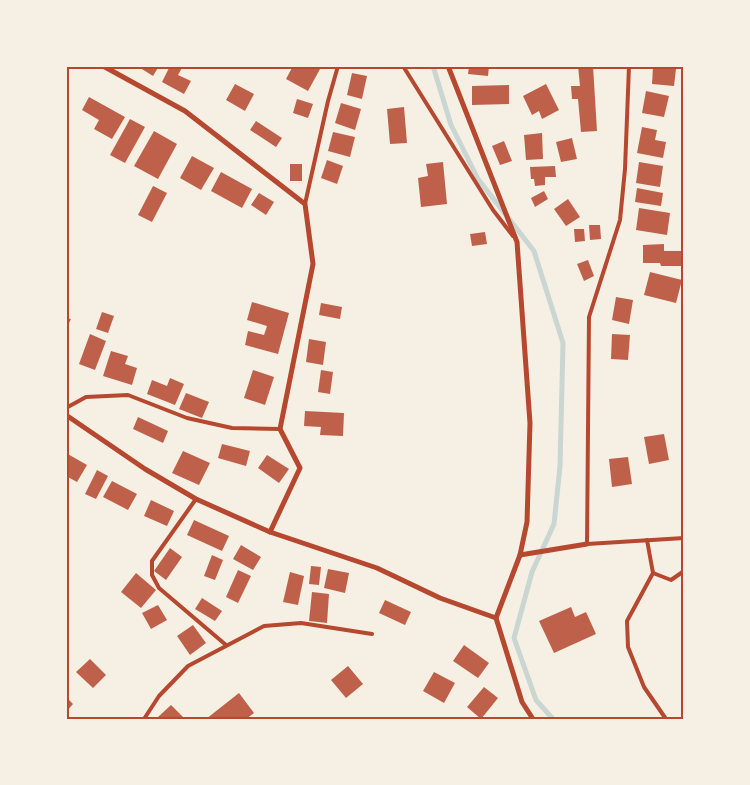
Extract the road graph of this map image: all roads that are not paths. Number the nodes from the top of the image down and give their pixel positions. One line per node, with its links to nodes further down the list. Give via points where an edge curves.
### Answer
1 (104, 66): 6 (street, via 185,111)
2 (338, 66): 6 (lane)
3 (403, 66): 7 (lane, via 493,210)
4 (448, 66): 7 (street)
5 (629, 66): 15 (lane, via 620,220 589,317)
6 (305, 204): 10 (street, via 313,264)
7 (517, 242): 16 (street, via 530,423 527,522)
8 (66, 408): 10 (lane, via 86,398 128,395 187,418 222,426)
9 (66, 415): 11 (street)
10 (280, 429): 12 (street, via 300,468)
11 (196, 499): 12 (street); 21 (lane, via 152,561 152,575 159,588)
12 (270, 532): 19 (street, via 377,568 440,598)
13 (684, 538): 14 (lane)
14 (647, 540): 15 (lane); 18 (lane)
15 (587, 544): 16 (street)
16 (520, 554): 19 (street)
17 (684, 571): 18 (lane, via 671,580)
18 (653, 573): 24 (lane, via 627,621 628,647 644,687)
19 (496, 618): 23 (street, via 522,702)
20 (372, 634): 21 (lane, via 301,623 264,626)
21 (226, 645): 22 (lane, via 188,666 159,696)
22 (144, 719)
23 (533, 719)
24 (666, 719)

